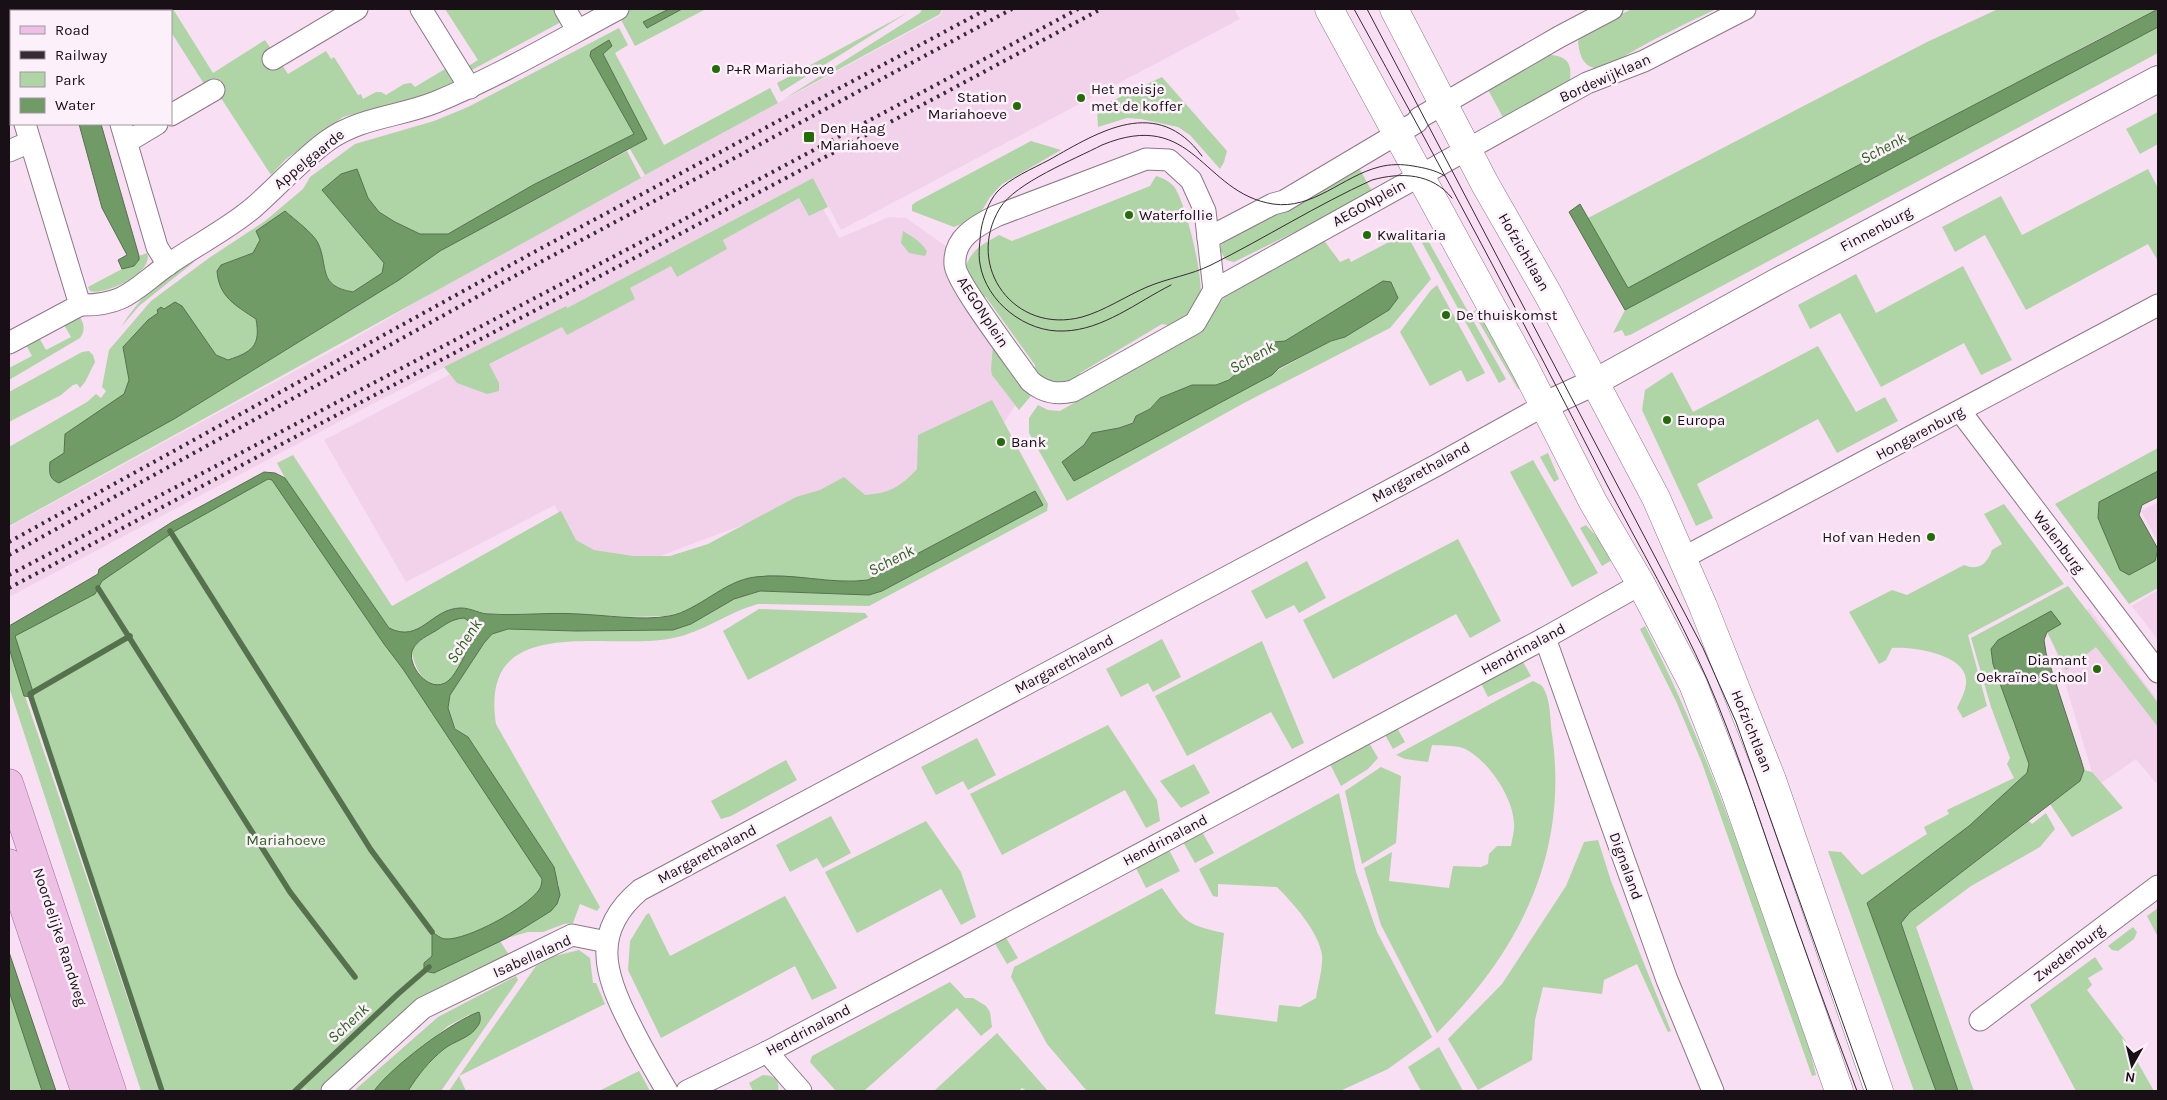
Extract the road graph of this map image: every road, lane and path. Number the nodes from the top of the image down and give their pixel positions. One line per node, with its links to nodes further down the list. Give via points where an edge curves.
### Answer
1 (357, 9): 10 (street)
2 (421, 9): 12 (street)
3 (565, 9): 9 (street)
4 (618, 9): 9 (street, Appelgaarde)
5 (1329, 9): 19 (main road)
6 (1394, 9): 14 (main road, Hofzichtlaan)
7 (1612, 9): 14 (street)
8 (1745, 9): 20 (street, Bordewijklaan, via 1644,61 1587,83)
9 (577, 30): 12 (street, Appelgaarde)
10 (273, 59)
11 (2158, 79): 29 (street, Finnenburg)
12 (470, 88): 24 (street, Appelgaarde, via 428,105 348,128 292,170 254,207)
13 (214, 90): 15 (street)
14 (1445, 105): 19 (street); 20 (main road, Hofzichtlaan)
15 (172, 114)
16 (153, 125): 18 (street)
17 (28, 133): 21 (street); 26 (street)
18 (124, 133): 24 (street, via 157,247)
19 (1398, 133): 22 (main road); 23 (street, via 1284,201)
20 (1467, 148): 22 (street); 29 (main road, Hofzichtlaan)
21 (9, 151)
22 (1420, 175): 25 (street, AEGONplein); 30 (main road)
23 (1208, 238): 25 (street, AEGONplein); 25 (street, AEGONplein, via 1205,211 1191,180 1169,160 1146,159 976,226 966,234 957,249 954,267 972,299 1030,381 1054,394 1073,391 1195,323)
24 (168, 265): 26 (street, Appelgaarde, via 133,293 101,305)
25 (1214, 290)
26 (80, 305): 28 (street)
27 (2158, 305): 31 (street, Hongarenburg)
28 (9, 343)
29 (1595, 382): 30 (street); 32 (main road, Hofzichtlaan, via 1656,498)
30 (1543, 406): 33 (main road, via 1593,502); 39 (street, Margarethaland, via 640,890 615,918)
31 (1960, 411): 32 (street, Hongarenburg); 35 (street, Walenburg)
32 (1682, 559): 50 (main road, Hofzichtlaan, via 1772,780)
33 (1641, 584): 34 (street, Hendrinaland); 49 (main road, via 1693,684 1735,792)
34 (1545, 638): 41 (street, Hendrinaland); 48 (street, Dignaland, via 1667,980)
35 (2158, 672)
36 (9, 783): 43 (main road, Noordelijke Randweg)
37 (9, 863): 42 (main road, Noordelijke Randweg)
38 (2158, 886): 40 (street, Zwedenburg)
39 (607, 942): 44 (street, Isabellaland, via 572,935 422,1008); 45 (street, via 606,961 611,984)
40 (1980, 1020)
41 (767, 1052): 46 (street, Hendrinaland); 47 (street)
42 (85, 1091)
43 (112, 1091)
44 (332, 1091)
45 (667, 1091)
46 (687, 1091)
47 (801, 1091)
48 (1714, 1091)
49 (1839, 1091)
50 (1879, 1091)

